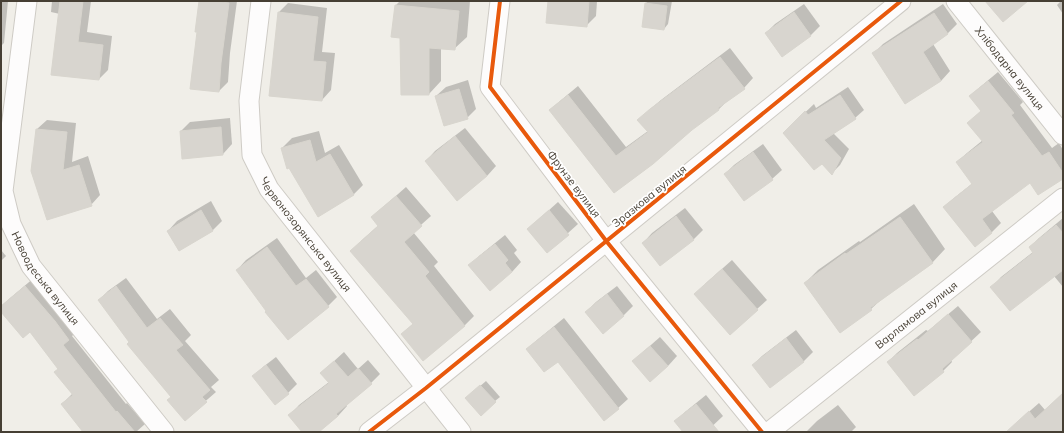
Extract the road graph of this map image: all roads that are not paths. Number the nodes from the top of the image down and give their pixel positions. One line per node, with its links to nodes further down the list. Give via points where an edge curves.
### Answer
1 (27, 1): 10 (street, Новоодеська вулиця, via 3,191 11,224 31,266)
2 (261, 1): 9 (street, Червонозорянська вулиця, via 249,101 252,155 269,189)
3 (500, 1): 8 (street, Фрунзе вулиця, via 490,87)
4 (901, 1): 8 (street, Зразкова вулиця)
5 (956, 1): 6 (street, Хлібодарна вулиця)
6 (1063, 135)
7 (1063, 198): 14 (street, Варламова вулиця)
8 (606, 242): 9 (street, Зразкова вулиця); 13 (street, Фрунзе вулиця)
9 (426, 388): 11 (street, Зразкова вулиця); 12 (street, Червонозорянська вулиця)
10 (164, 432)
11 (369, 432)
12 (461, 432)
13 (762, 432)
14 (769, 432)

